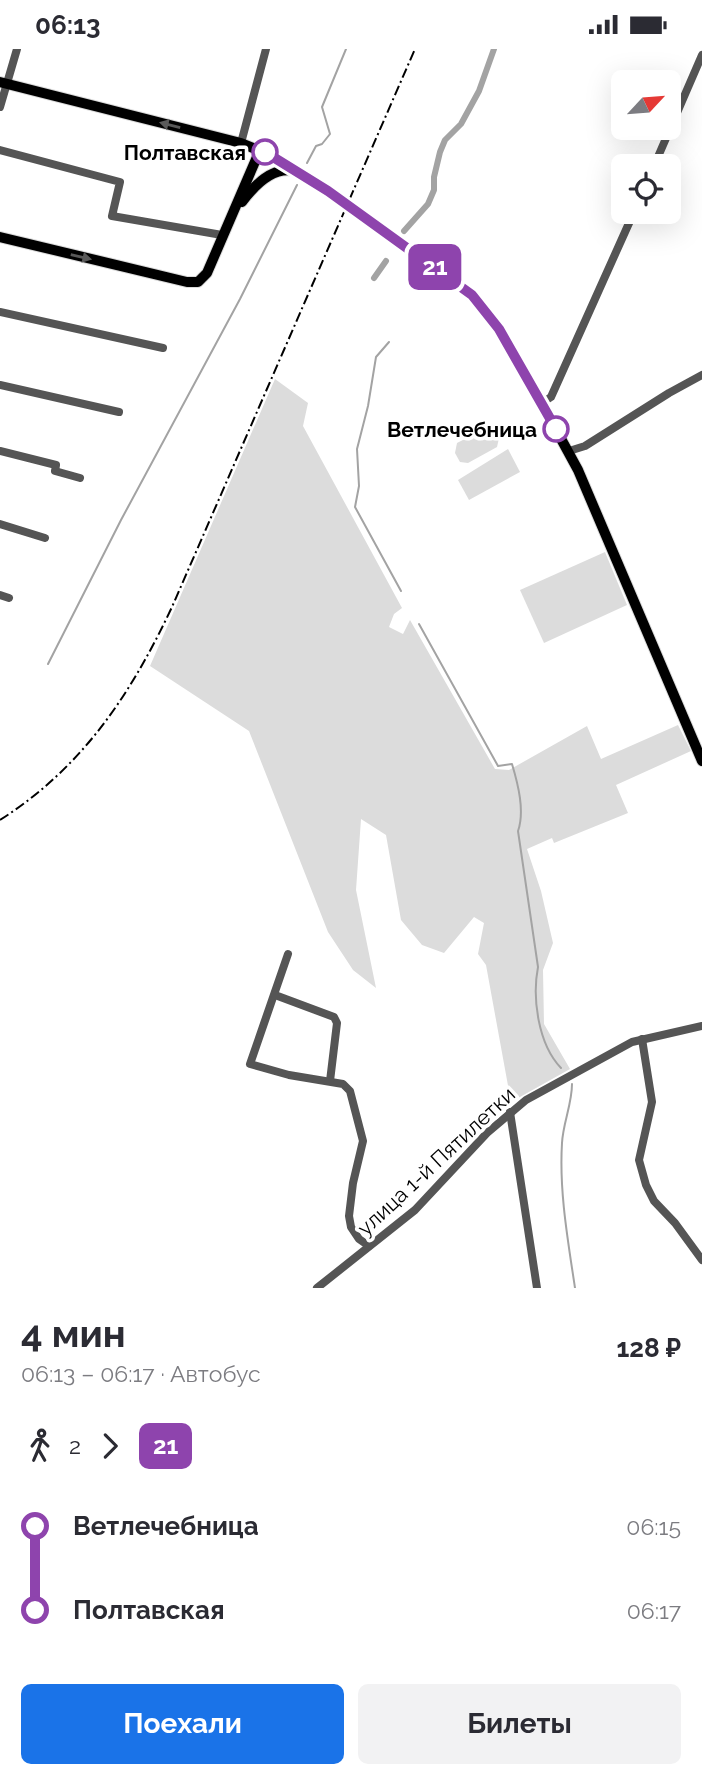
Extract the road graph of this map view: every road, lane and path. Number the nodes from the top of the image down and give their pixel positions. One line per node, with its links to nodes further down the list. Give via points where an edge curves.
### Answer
1 (17, 49): 4 (street)
2 (266, 49): 6 (street)
3 (702, 55): 9 (street)
4 (3, 83): 5 (street); 6 (main road, one-way to 4)
5 (0, 107)
6 (241, 143): 8 (main road)
7 (0, 150): 13 (street, via 120,182 111,216)
8 (260, 150): 10 (main road); 11 (main road)
9 (659, 154)
10 (302, 174): 11 (main road, via 274,173); 19 (main road, via 480,303)
11 (230, 218): 13 (main road)
12 (629, 224): 19 (street, via 551,397)
13 (222, 235): 14 (main road, one-way to 13, via 193,282 208,273)
14 (0, 237)
15 (0, 312): 16 (street)
16 (163, 348)
17 (702, 375): 22 (street, via 585,446)
18 (0, 385): 20 (street)
19 (541, 403): 22 (main road)
20 (119, 412)
21 (0, 451): 23 (street, via 55,465 55,471)
22 (569, 451): 26 (main road)
23 (80, 478)
24 (0, 524): 25 (street)
25 (44, 538)
26 (702, 761)
27 (288, 954): 28 (street)
28 (275, 995): 31 (street, via 334,1017); 31 (street, via 250,1064)
29 (702, 1026): 30 (street, улица 1-й Пятилетки)
30 (642, 1039): 32 (street, улица 1-й Пятилетки, via 562,1079); 34 (street, via 652,1102 639,1160 654,1201)
31 (330, 1081): 33 (street, via 350,1091 360,1125 363,1141 349,1216 359,1239)
32 (510, 1112): 33 (street, улица 1-й Пятилетки, via 427,1198); 36 (street)
33 (369, 1246): 35 (street, улица 1-й Пятилетки)
34 (702, 1260)
35 (317, 1288)
36 (537, 1288)

